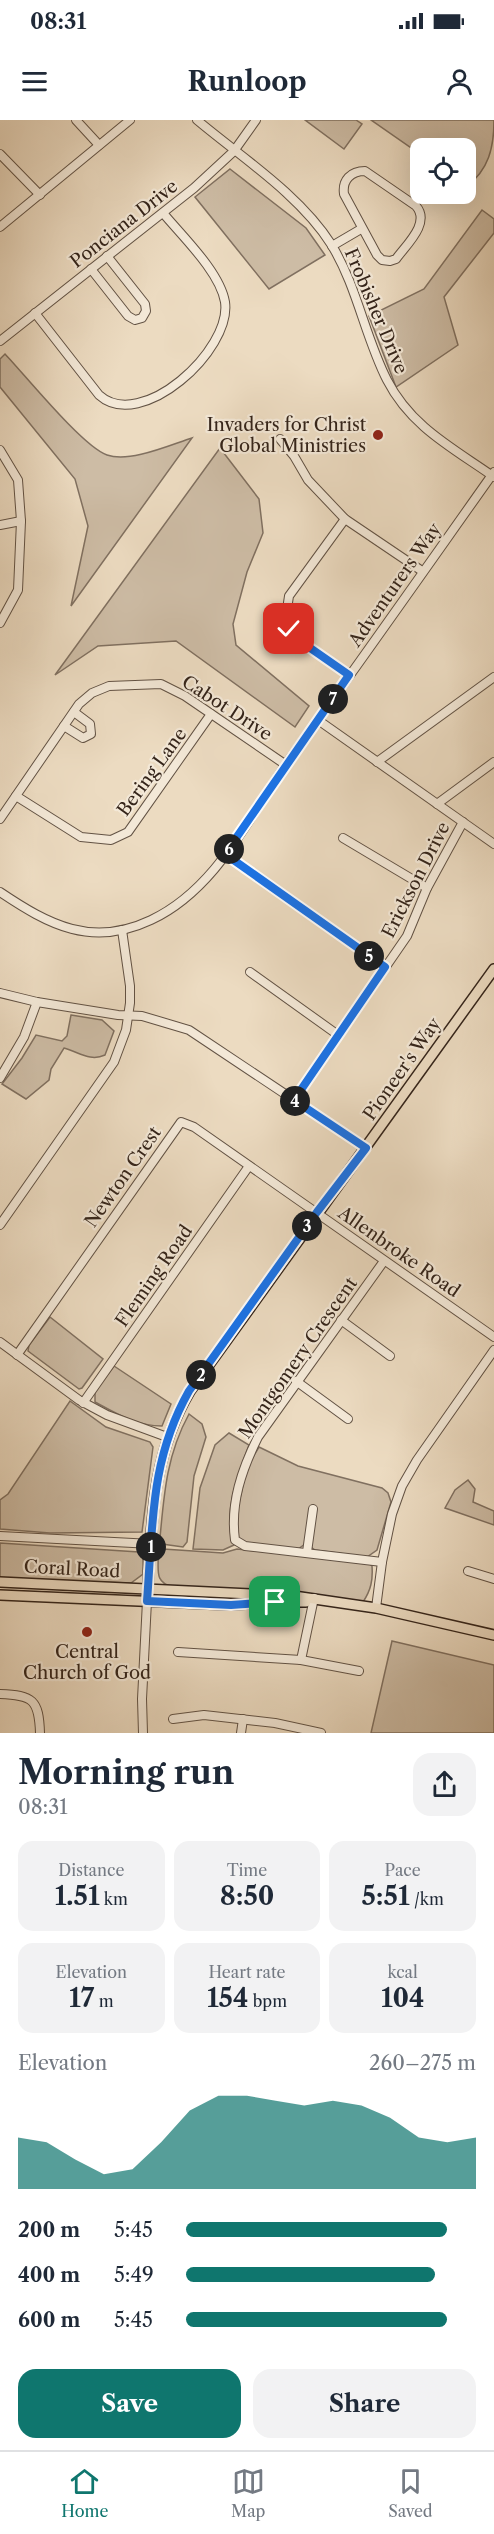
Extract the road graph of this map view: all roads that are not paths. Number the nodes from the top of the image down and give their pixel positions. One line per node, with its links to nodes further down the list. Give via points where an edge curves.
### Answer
1 (76, 120): 5 (street)
2 (130, 120): 5 (street)
3 (197, 120): 6 (street, Frobisher Drive)
4 (256, 120): 6 (street, Ponciana Drive)
5 (99, 145): 8 (street)
6 (234, 151): 9 (street, Ponciana Drive); 12 (street, Frobisher Drive, via 291,198)
7 (0, 154): 8 (street)
8 (40, 195): 10 (street)
9 (163, 213): 13 (street, Ponciana Drive); 15 (street, via 216,278 225,303 224,320 212,345 178,383 132,404 107,402)
10 (0, 227)
11 (362, 229): 11 (street, via 379,258 390,261 396,259 417,229 422,214 371,174 356,172 348,177 343,190); 12 (street)
12 (332, 246): 19 (street, Frobisher Drive, via 387,380 405,408 429,433)
13 (107, 256): 14 (street, Ponciana Drive); 14 (street, via 145,304 142,318 128,316)
14 (90, 269): 15 (street, Ponciana Drive)
15 (35, 312): 16 (street, Ponciana Drive)
16 (0, 341)
17 (280, 439): 20 (street, via 308,480)
18 (0, 450): 21 (street, via 18,480)
19 (493, 474): 23 (street, Adventurers Way)
20 (345, 519): 23 (street); 25 (street, via 289,596 286,616 289,629 298,639)
21 (21, 521): 22 (street); 24 (street, via 18,590)
22 (0, 525)
23 (422, 571): 25 (street, Adventurers Way)
24 (0, 623)
25 (349, 675): 29 (street, Adventurers Way)
26 (494, 677): 31 (street)
27 (74, 712): 28 (street, Cabot Drive, via 92,693 109,686 161,684); 30 (street, Cabot Drive); 30 (street, via 90,724 91,735 83,738)
28 (212, 714): 33 (street, Cabot Drive); 34 (street, Bering Lane, via 128,832 111,840 81,837)
29 (318, 720): 31 (street); 33 (street, Adventurers Way)
30 (64, 726): 34 (street, Cabot Drive)
31 (377, 762): 35 (street)
32 (494, 762): 35 (street)
33 (286, 765): 40 (street, Adventurers Way)
34 (16, 796): 36 (street, Cabot Drive)
35 (437, 804): 37 (street)
36 (0, 819)
37 (464, 822): 39 (street); 41 (street, Erickson Drive)
38 (343, 838): 41 (street)
39 (493, 842)
40 (225, 854): 43 (street, Adventurers Way, via 184,900 151,920); 44 (street)
41 (427, 888): 44 (street, Erickson Drive, via 407,936)
42 (0, 892): 43 (street, Adventurers Way, via 50,923 76,931)
43 (122, 930): 49 (street, via 130,986)
44 (385, 967): 50 (street, Erickson Drive)
45 (494, 969): 53 (main road, Pioneer's Way)
46 (250, 972): 50 (street)
47 (0, 993): 48 (street)
48 (37, 1002): 49 (street); 51 (street, via 24,1037)
49 (128, 1015): 52 (street, via 189,1030); 56 (street, via 114,1062)
50 (338, 1035): 52 (street, Erickson Drive)
51 (0, 1078)
52 (294, 1100): 53 (street)
53 (366, 1148): 55 (main road, Pioneer's Way)
54 (249, 1166): 55 (street, Newton Crest); 62 (street, Newton Crest, via 181,1122); 65 (street, Fleming Road)
55 (317, 1212): 57 (street, Allenbroke Road); 67 (main road, Pioneer's Way, via 189,1391)
56 (0, 1225)
57 (384, 1261): 58 (street, Montgomery Crescent); 59 (street, Allenbroke Road)
58 (341, 1320): 63 (street); 64 (street, Montgomery Crescent)
59 (494, 1336)
60 (0, 1342): 62 (street)
61 (494, 1350): 72 (street, via 402,1486)
62 (17, 1355): 65 (street)
63 (390, 1356)
64 (296, 1381): 66 (street); 71 (street, Montgomery Crescent, via 246,1462 233,1522 235,1540 245,1546)
65 (83, 1403): 67 (street)
66 (348, 1419)
67 (167, 1437): 70 (main road, Pioneer's Way, via 155,1484)
68 (313, 1509): 71 (street)
69 (0, 1536): 70 (street)
70 (152, 1544): 77 (main road, Pioneer's Way)
71 (307, 1552): 72 (street, Montgomery Crescent)
72 (382, 1562): 82 (street)
73 (468, 1571): 74 (street)
74 (494, 1579)
75 (0, 1582): 76 (main road, Coral Road)
76 (41, 1583): 77 (main road, Coral Road); 79 (main road)
77 (148, 1589): 80 (main road, Pioneer's Way); 81 (main road, Coral Road)
78 (0, 1595): 79 (main road, Coral Road)
79 (41, 1597): 80 (main road, Coral Road)
80 (147, 1601): 81 (main road, Coral Road, via 231,1605); 92 (street)
81 (316, 1601): 82 (main road, Coral Road); 85 (street)
82 (376, 1608): 83 (main road, Coral Road)
83 (494, 1635)
84 (178, 1652): 85 (street)
85 (301, 1660): 86 (street)
86 (359, 1671)
87 (0, 1694): 91 (street, via 18,1694 35,1703)
88 (173, 1719): 89 (street, via 204,1715)
89 (243, 1719): 90 (street); 93 (street)
90 (309, 1732): 94 (street)
91 (40, 1733)
92 (143, 1733)
93 (241, 1733)
94 (321, 1733)

